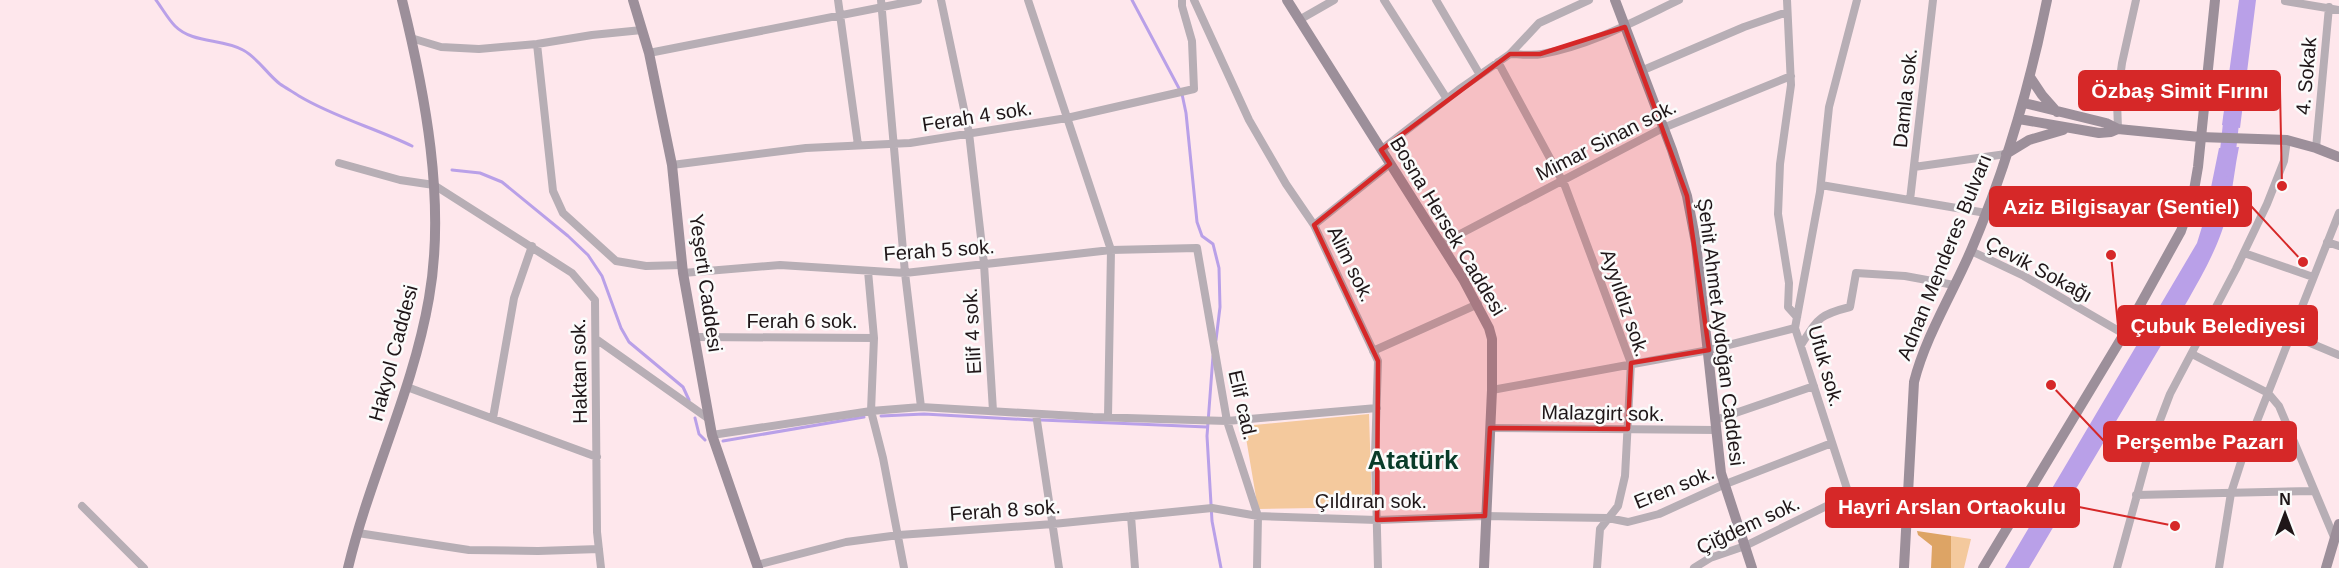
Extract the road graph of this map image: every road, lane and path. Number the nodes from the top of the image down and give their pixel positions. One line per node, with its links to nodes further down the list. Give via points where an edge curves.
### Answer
1 (402, 0): 31 (street, Hakyol Caddesi)
2 (633, 0): 30 (street, Yeşerti Caddesi)
3 (838, 0): 27 (street)
4 (918, 0): 24 (street)
5 (941, 0): 48 (street, Elif 4 sok.)
6 (1028, 0): 43 (street)
7 (1182, 0): 43 (street, Ferah 4 sok., via 1192,41 1194,89)
8 (1194, 0): 67 (street, Alim sok., via 1249,120)
9 (1287, 0): 28 (street, Bosna Hersek Caddesi)
10 (1334, 0): 28 (street)
11 (1384, 0): 40 (street)
12 (1436, 0): 37 (street)
13 (1589, 0): 34 (street, via 1539,23)
14 (1615, 0): 29 (street, Şehit Ahmet Aydoğan Caddesi)
15 (1679, 0): 29 (street)
16 (1787, 0): 26 (street)
17 (1857, 0): 63 (street, Ufuk sok., via 1829,107)
18 (1933, 0): 60 (street, Damla sok.)
19 (2047, 0): 39 (street, Adnan Menderes Bulvarı)
20 (2136, 0): 47 (street, via 2122,63)
21 (2215, 0): 49 (street)
22 (2285, 1): 23 (street)
23 (2322, 3): 25 (street); 53 (street, 4. Sokak)
24 (882, 4): 27 (street); 51 (street)
25 (2339, 10)
26 (1786, 12): 36 (street); 38 (street)
27 (841, 15): 33 (street); 52 (street)
28 (1299, 20): 54 (street, Bosna Hersek Caddesi)
29 (1625, 27): 34 (street, via 1570,47 1540,54); 36 (street, Şehit Ahmet Aydoğan Caddesi)
30 (642, 30): 32 (street); 33 (street, Yeşerti Caddesi)
31 (411, 38): 32 (street, via 466,50); 62 (street, Hakyol Caddesi)
32 (537, 44): 77 (street, Ferah 5 sok., via 553,191 563,213 616,261)
33 (649, 53): 59 (street, Yeşerti Caddesi)
34 (1510, 54): 35 (street)
35 (1498, 62): 37 (street); 61 (street, Ayyıldız sok.)
36 (1641, 71): 45 (street, Şehit Ahmet Aydoğan Caddesi)
37 (1480, 75): 40 (street)
38 (1791, 76): 45 (street, Mimar Sinan sok.); 83 (street, via 1778,214 1789,283 1788,307)
39 (2030, 77): 41 (street, Adnan Menderes Bulvarı); 42 (street)
40 (1447, 99): 54 (street)
41 (2024, 103): 42 (street); 44 (street, Adnan Menderes Bulvarı)
42 (2057, 112): 47 (street)
43 (1067, 118): 48 (street, Ferah 4 sok.); 73 (street)
44 (2019, 119): 46 (street); 55 (street, Adnan Menderes Bulvarı)
45 (1664, 128): 61 (street, Mimar Sinan sok.); 91 (street, Şehit Ahmet Aydoğan Caddesi, via 1693,225)
46 (2070, 129): 47 (street, via 2106,133); 55 (street, via 2029,140)
47 (2118, 129): 49 (street)
48 (969, 134): 51 (street, Ferah 4 sok.); 76 (street, Elif 4 sok.)
49 (2200, 137): 50 (street); 85 (street, via 2195,184 2181,231)
50 (2287, 140): 53 (street); 75 (street, via 2276,184)
51 (894, 144): 52 (street, Ferah 4 sok.); 79 (street)
52 (858, 145): 59 (street, Ferah 4 sok., via 806,147)
53 (2316, 148): 56 (street)
54 (1381, 150): 58 (street, Bosna Hersek Caddesi)
55 (2006, 154): 60 (street); 65 (street, Adnan Menderes Bulvarı)
56 (2339, 157)
57 (339, 163): 62 (street, via 399,180)
58 (1390, 164): 67 (street); 69 (street, Bosna Hersek Caddesi)
59 (672, 165): 77 (street, Yeşerti Caddesi)
60 (1914, 167): 64 (street, Damla sok.)
61 (1562, 181): 69 (street, Mimar Sinan sok.); 95 (street, Ayyıldız sok.)
62 (434, 185): 70 (street, Haktan sok.); 97 (street, Hakyol Caddesi, via 429,297)
63 (1821, 185): 64 (street); 83 (street, Ufuk sok.)
64 (1910, 200): 65 (street)
65 (1986, 213): 74 (street, Adnan Menderes Bulvarı)
66 (2339, 213): 68 (street)
67 (1314, 225): 92 (street, Alim sok.)
68 (2327, 242): 71 (street); 80 (street)
69 (1441, 244): 82 (street, Bosna Hersek Caddesi)
70 (532, 246): 89 (street, Haktan sok., via 572,273 595,300); 106 (street, via 514,298)
71 (2339, 246)
72 (1197, 248): 73 (street, Ferah 5 sok.); 108 (street, Elif cad.)
73 (1111, 250): 76 (street, Ferah 5 sok.); 105 (street)
74 (1971, 251): 81 (street, Adnan Menderes Bulvarı); 85 (street, Çevik Sokağı, via 2024,276)
75 (2244, 253): 80 (street); 93 (street)
76 (984, 264): 79 (street, Ferah 5 sok.); 103 (street, Elif 4 sok.)
77 (683, 269): 78 (street, Ferah 5 sok., via 780,265); 87 (street, Yeşerti Caddesi)
78 (868, 271): 79 (street, Ferah 5 sok.); 88 (street)
79 (905, 273): 100 (street)
80 (2313, 278): 86 (street)
81 (1954, 285): 90 (street, via 1856,273 1850,307 1819,318); 120 (street, Adnan Menderes Bulvarı, via 1921,357 1914,382)
82 (1478, 304): 92 (street); 98 (street, Bosna Hersek Caddesi, via 1492,339)
83 (1797, 317): 84 (street, Ufuk sok.)
84 (1795, 328): 90 (street, Ufuk sok.); 91 (street)
85 (2124, 334): 148 (street)
86 (2291, 335): 94 (street); 99 (street)
87 (694, 337): 88 (street, Ferah 6 sok.); 107 (street, Yeşerti Caddesi)
88 (874, 338): 102 (street)
89 (596, 339): 107 (street); 114 (street, Haktan sok.)
90 (1801, 345): 96 (street, Ufuk sok.)
91 (1709, 350): 95 (street); 109 (street, Şehit Ahmet Aydoğan Caddesi)
92 (1373, 351): 101 (street, Alim sok., via 1378,361)
93 (2192, 354): 99 (street); 119 (street, via 2166,402)
94 (2339, 356)
95 (1631, 363): 98 (street); 111 (street, Ayyıldız sok.)
96 (1814, 386): 109 (street, Malazgirt sok.); 113 (street, Ufuk sok.)
97 (407, 387): 106 (street); 129 (street, Hakyol Caddesi)
98 (1492, 390): 110 (street, Bosna Hersek Caddesi)
99 (2268, 393): 116 (street, via 2279,406); 117 (street)
100 (921, 407): 102 (street); 103 (street)
101 (1377, 408): 108 (street); 126 (street, Alim sok.)
102 (871, 411): 112 (street); 130 (street)
103 (993, 411): 104 (street)
104 (1036, 414): 105 (street); 127 (street)
105 (1108, 417): 108 (street)
106 (493, 418): 114 (street)
107 (709, 419): 112 (street, Yeşerti Caddesi)
108 (1227, 421): 123 (street, Elif cad.)
109 (1716, 425): 111 (street, Malazgirt sok.); 115 (street, Şehit Ahmet Aydoğan Caddesi)
110 (1490, 428): 111 (street, Malazgirt sok.); 124 (street, Bosna Hersek Caddesi)
111 (1628, 429): 125 (street, Ayyıldız sok., via 1625,476 1618,506)
112 (712, 435): 134 (street, Yeşerti Caddesi)
113 (1832, 443): 115 (street, Eren sok.); 118 (street, Ufuk sok.)
114 (597, 456): 133 (street, Haktan sok.)
115 (1723, 485): 125 (street, Eren sok., via 1659,514 1628,522); 132 (street, Şehit Ahmet Aydoğan Caddesi)
116 (2313, 491): 117 (street); 131 (street)
117 (2231, 493): 119 (street); 150 (street)
118 (1849, 495): 120 (street); 132 (street, Çiğdem sok.)
119 (2136, 495): 149 (street)
120 (1907, 496): 147 (street, Adnan Menderes Bulvarı)
121 (82, 506): 135 (street)
122 (1131, 516): 123 (street, Ferah 8 sok., via 1212,508); 127 (street, Ferah 8 sok.); 140 (street)
123 (1258, 516): 126 (street, Çıldıran sok.); 141 (street, Elif cad.)
124 (1485, 516): 125 (street, Eren sok.); 126 (street, Çıldıran sok.); 143 (street, Bosna Hersek Caddesi)
125 (1608, 518): 144 (street, Ayyıldız sok., via 1600,529)
126 (1377, 520): 142 (street, Alim sok.)
127 (1053, 524): 130 (street, Ferah 8 sok.); 139 (street)
128 (2339, 524): 131 (street)
129 (358, 533): 133 (street, via 469,550); 136 (street, Hakyol Caddesi)
130 (899, 535): 134 (street, Ferah 8 sok., via 846,542); 138 (street)
131 (2334, 537): 151 (street)
132 (1745, 546): 145 (street, Çiğdem sok.); 146 (street, Şehit Ahmet Aydoğan Caddesi)
133 (599, 549): 137 (street, Haktan sok.)
134 (757, 566)
135 (144, 568)
136 (348, 568)
137 (601, 568)
138 (904, 568)
139 (1059, 568)
140 (1135, 568)
141 (1257, 568)
142 (1378, 568)
143 (1484, 568)
144 (1597, 568)
145 (1694, 568)
146 (1752, 568)
147 (1904, 568)
148 (1983, 568)
149 (2117, 568)
150 (2219, 568)
151 (2326, 568)

